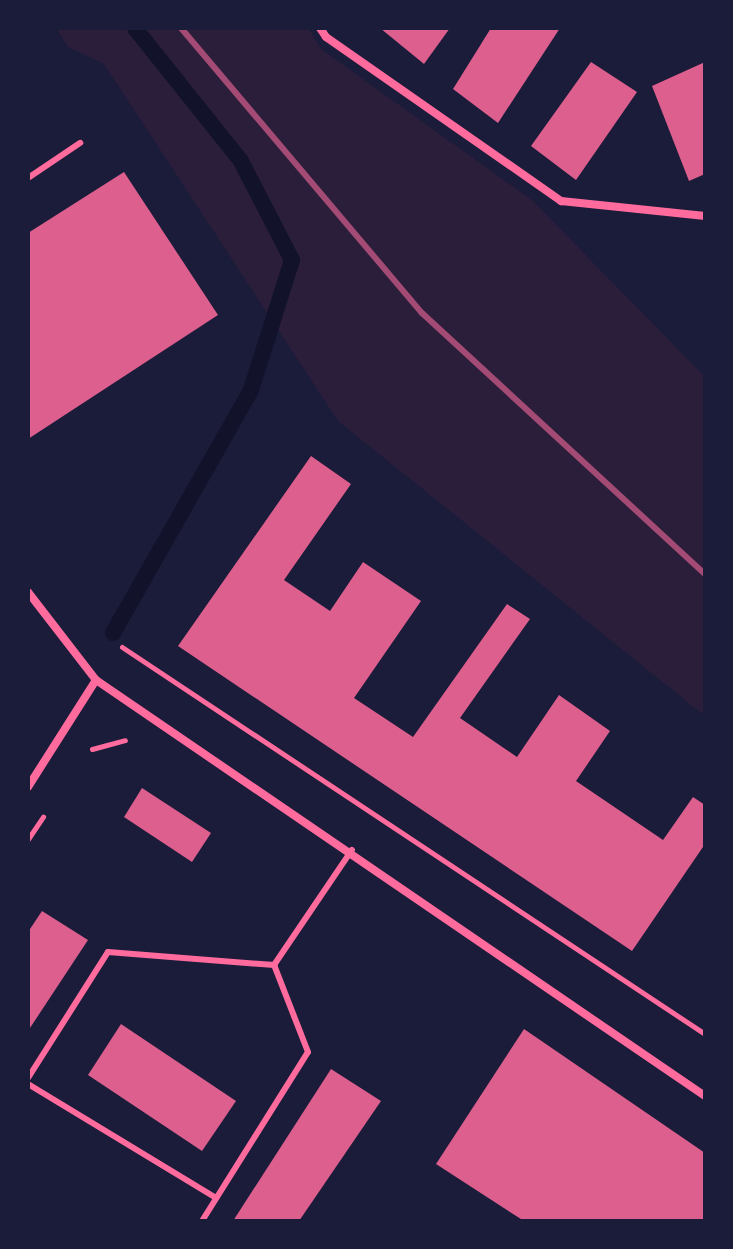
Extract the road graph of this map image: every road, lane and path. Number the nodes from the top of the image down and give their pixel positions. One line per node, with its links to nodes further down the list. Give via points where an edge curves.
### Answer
1 (320, 28): 4 (street, via 561,201)
2 (80, 143): 3 (lane)
3 (28, 178)
4 (705, 216)
5 (28, 592): 7 (street)
6 (122, 647): 11 (path)
7 (96, 680): 8 (street); 9 (street)
8 (28, 787)
9 (352, 850): 10 (lane); 14 (street)
10 (274, 965): 12 (lane, via 108,952); 15 (lane, via 308,1052)
11 (705, 1034)
12 (28, 1078)
13 (28, 1084): 15 (lane)
14 (705, 1096)
15 (216, 1198): 16 (lane)
16 (202, 1221)

